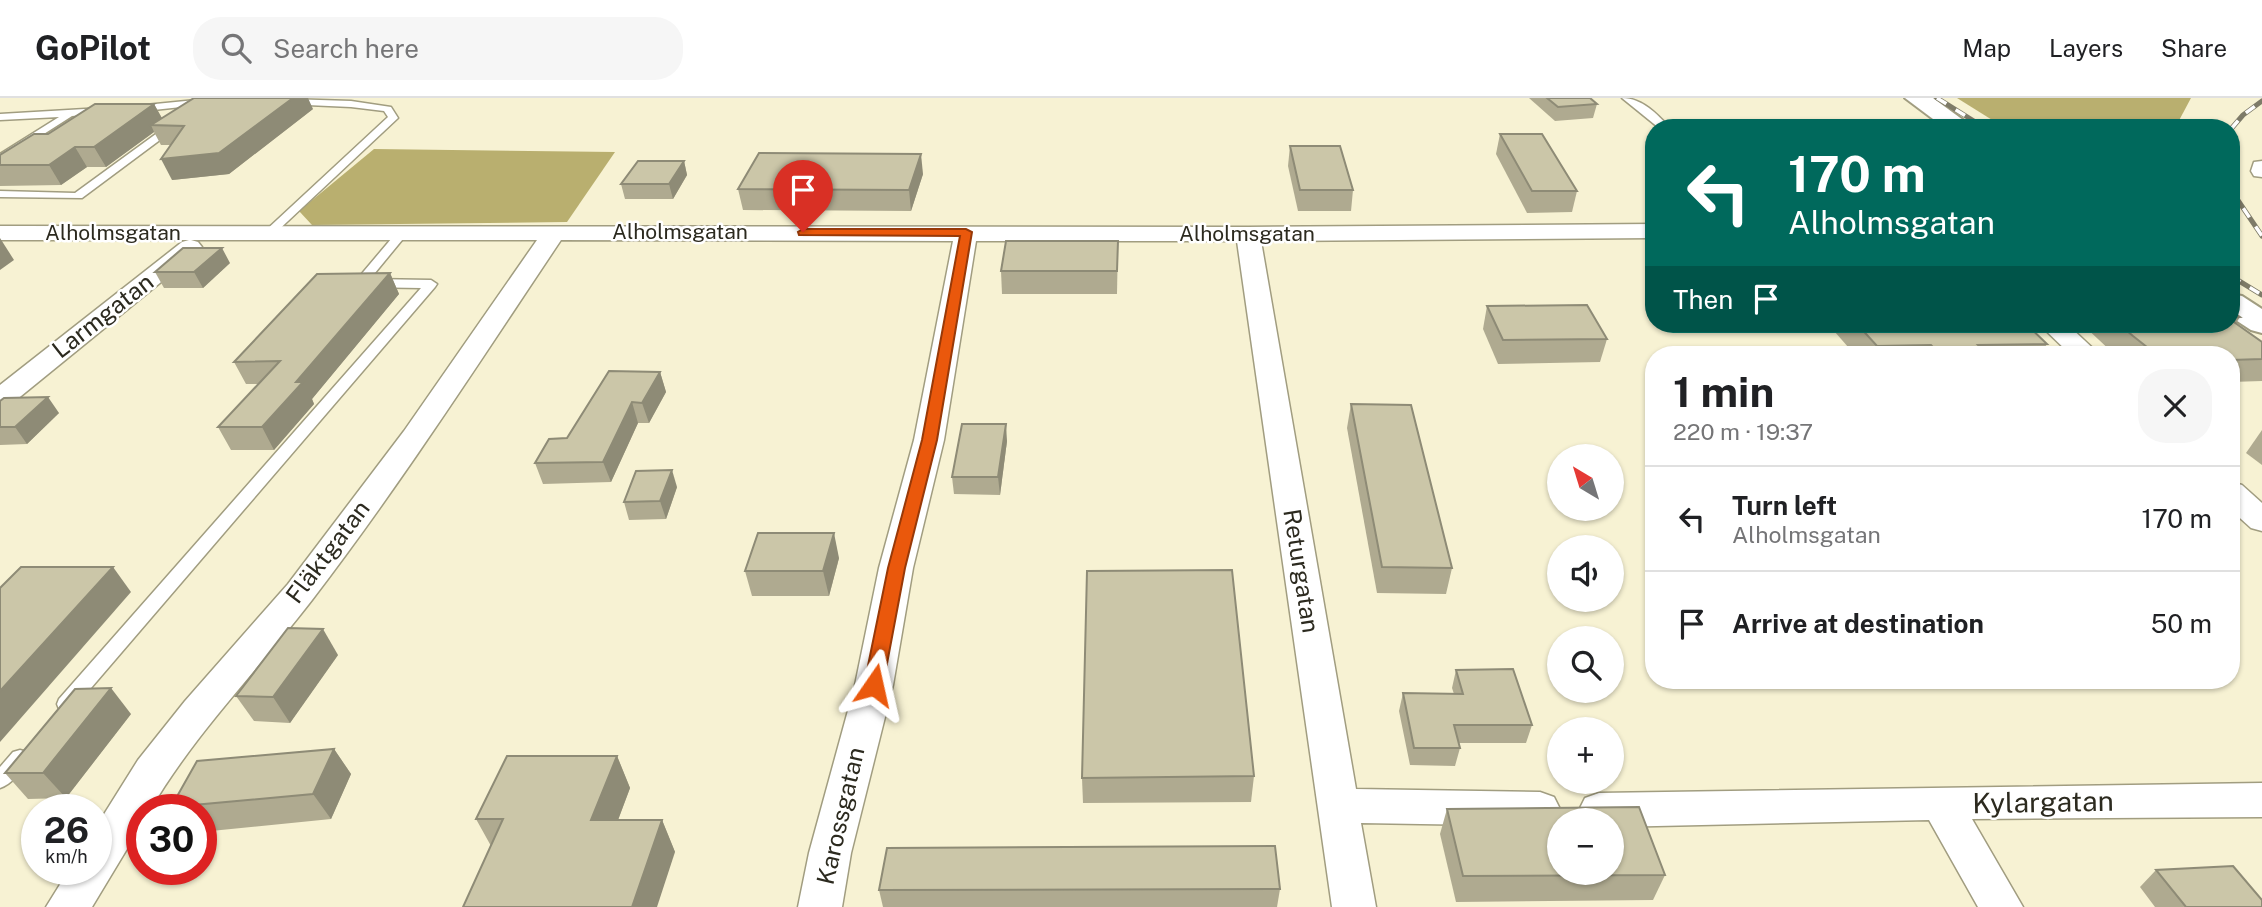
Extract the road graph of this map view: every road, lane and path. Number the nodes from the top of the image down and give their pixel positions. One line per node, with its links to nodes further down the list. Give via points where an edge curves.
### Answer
1 (1627, 98): 8 (lane)
2 (1917, 98): 9 (street)
3 (205, 102): 4 (lane); 6 (lane); 11 (lane, via 78,196)
4 (218, 102)
5 (271, 102): 17 (lane, via 371,105 388,109 393,118)
6 (71, 113): 7 (lane); 10 (lane)
7 (0, 117)
8 (1655, 119)
9 (1948, 119)
10 (0, 159)
11 (0, 194)
12 (1645, 231): 19 (street, Alholmsgatan)
13 (966, 232): 15 (street, Alholmsgatan); 19 (street, Alholmsgatan); 36 (street, Karossgatan, via 929,440)
14 (0, 233): 16 (street, Alholmsgatan)
15 (554, 233): 18 (street, Alholmsgatan); 33 (street, Fläktgatan, via 300,592 152,771)
16 (206, 234): 17 (street, Alholmsgatan); 24 (street, Larmgatan)
17 (268, 234): 18 (street, Alholmsgatan)
18 (401, 234): 27 (lane, via 360,283 431,284)
19 (1248, 234): 32 (street, Returgatan)
20 (2240, 309): 21 (street)
21 (2262, 323)
22 (2063, 333): 23 (street)
23 (2076, 346)
24 (0, 399)
25 (2240, 500): 26 (street)
26 (2262, 521)
27 (55, 717)
28 (27, 748): 29 (lane)
29 (0, 780)
30 (2262, 800): 31 (street, Kylargatan)
31 (1942, 804): 32 (street, via 1592,810); 38 (street, Kylargatan)
32 (1339, 806): 37 (street, Returgatan)
33 (112, 837)
34 (83, 885): 35 (street)
35 (68, 907)
36 (820, 907)
37 (1354, 907)
38 (2001, 907)

